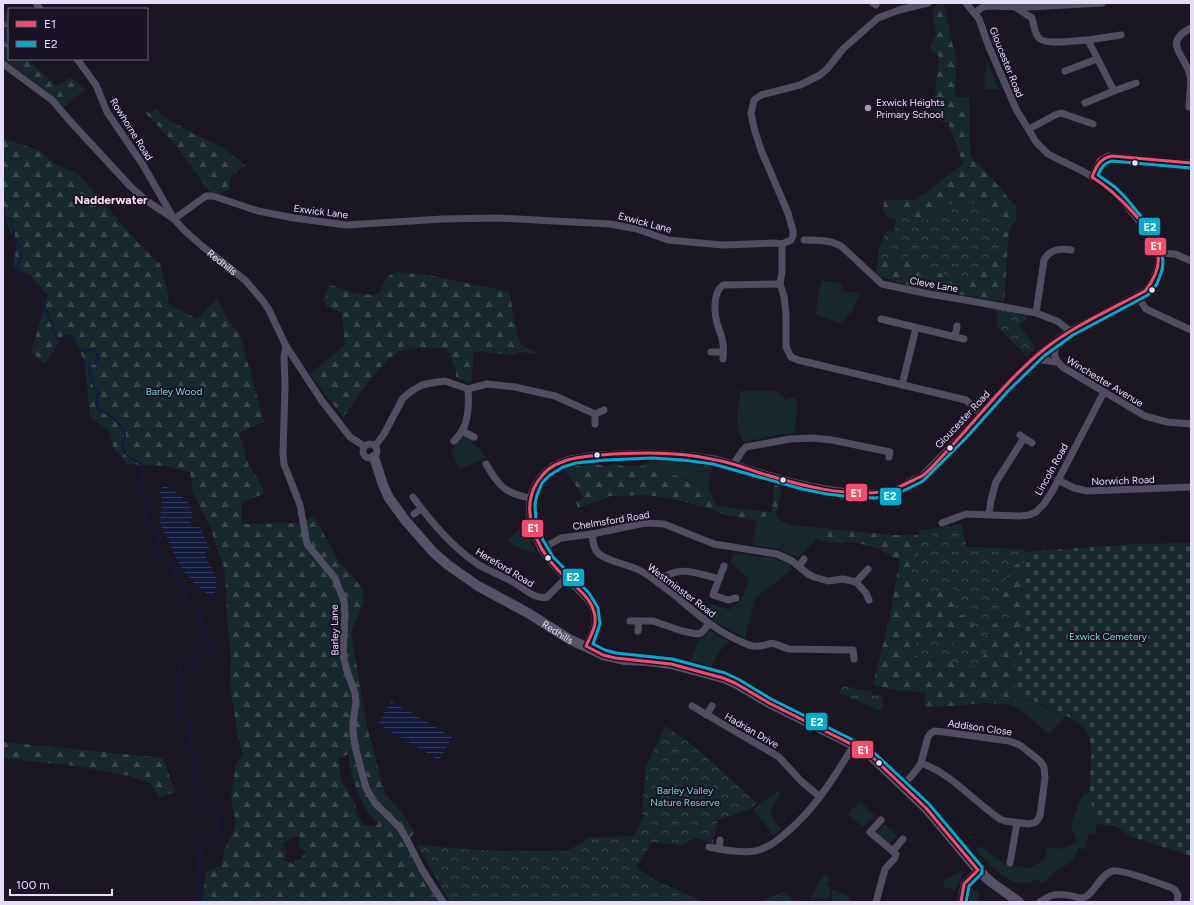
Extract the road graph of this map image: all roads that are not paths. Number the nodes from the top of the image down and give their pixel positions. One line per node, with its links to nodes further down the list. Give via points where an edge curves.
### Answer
1 (928, 3): 25 (street, via 878,18 843,49 820,75 800,85 761,95 754,100 751,113 754,129 793,231 791,240)
2 (966, 3): 5 (street, Gloucester Road)
3 (1102, 3): 4 (street)
4 (1015, 7): 5 (street, via 987,6); 8 (street, via 1032,18 1039,40)
5 (975, 13): 18 (street, Gloucester Road, via 1012,100)
6 (1191, 28): 16 (street, via 1182,34 1177,44 1190,76)
7 (1121, 35): 8 (street)
8 (1088, 40): 9 (street)
9 (1097, 59): 12 (street); 14 (street)
10 (78, 60): 21 (street, Rowhorne Road, via 96,85 107,112)
11 (3, 64): 22 (street, Redhills, via 52,100 130,186)
12 (1065, 71)
13 (1136, 84): 14 (street)
14 (1114, 91): 15 (street)
15 (1085, 103)
16 (1189, 107)
17 (1093, 124): 18 (street, via 1061,113)
18 (1029, 128): 20 (street, Gloucester Road, via 1044,151)
19 (1191, 162): 20 (street, via 1108,156 1100,161)
20 (1092, 177): 27 (street, Gloucester Road, via 1120,198 1151,235)
21 (159, 190): 22 (street, via 152,200); 23 (street, Rowhorne Road)
22 (147, 201): 23 (street, Redhills)
23 (174, 219): 25 (street, Exwick Lane, via 206,196 213,196 258,211 346,225 498,218 610,224 637,229 668,240 722,245); 40 (street, Redhills, via 202,246 245,280 269,310)
24 (804, 240): 31 (street, Cleve Lane, via 819,240 841,246 877,280 890,287)
25 (782, 244): 29 (street)
26 (1071, 250): 31 (street, via 1057,250 1044,260)
27 (1158, 253): 28 (street, via 1175,254); 30 (street, Gloucester Road, via 1158,267 1154,280)
28 (1191, 261)
29 (780, 284): 41 (street, via 723,285 719,288 716,294 716,318 723,344 723,356); 44 (street, via 786,314 786,347 791,357)
30 (1137, 296): 35 (street, via 1146,309); 36 (street, Gloucester Road)
31 (1036, 312): 36 (street, Cleve Lane, via 1057,321)
32 (881, 319): 34 (street, via 891,318)
33 (957, 326): 37 (street)
34 (916, 328): 37 (street); 44 (street)
35 (1191, 330)
36 (1070, 331): 39 (street, Gloucester Road)
37 (955, 337): 38 (street)
38 (964, 339)
39 (1057, 340): 42 (street, Gloucester Road); 43 (street, Winchester Avenue, via 1054,356)
40 (286, 346): 56 (street, Redhills, via 337,422 350,437); 109 (street, Barley Lane, via 284,464 300,505 307,544 334,578 344,601 343,655 355,694 353,732 366,788 375,803 406,838)
41 (711, 352)
42 (1031, 362): 43 (street, Winchester Avenue); 49 (street, Gloucester Road)
43 (1056, 362): 46 (street, Winchester Avenue)
44 (902, 385): 49 (street, via 966,400)
45 (468, 389): 48 (street, via 487,384 516,387 555,396); 52 (street, via 469,404); 57 (street, via 445,381 422,385 413,390 403,398)
46 (1104, 392): 51 (street, Winchester Avenue, via 1145,416 1172,423); 62 (street, Lincoln Road)
47 (604, 410): 48 (street)
48 (595, 414): 50 (street)
49 (980, 414): 61 (street, Gloucester Road, via 921,477 892,490 866,493 822,488)
50 (595, 424)
51 (1191, 424)
52 (462, 431): 53 (street); 54 (street)
53 (474, 437)
54 (454, 441)
55 (1032, 443): 68 (street, via 1022,436 996,482)
56 (364, 446): 57 (street, via 370,443); 59 (street, Redhills, via 364,454 368,458)
57 (375, 446): 59 (street, Redhills, via 377,453)
58 (891, 452): 61 (street, via 824,439 790,439 746,447 739,459)
59 (374, 456): 90 (street, Redhills, via 389,498 420,538 448,565 478,586 569,639)
60 (486, 464): 65 (street, via 489,476 504,489)
61 (732, 464): 65 (street, Gloucester Road, via 714,459 642,454 572,459 561,461 551,467 536,484)
62 (1058, 480): 63 (street, Norwich Road, via 1087,491); 68 (street, Lincoln Road, via 1044,504 1033,514)
63 (1191, 487)
64 (413, 497): 66 (street, Hereford Road)
65 (531, 498): 71 (street, via 530,519)
66 (421, 509): 67 (street); 77 (street, Hereford Road, via 469,557 532,595 544,598)
67 (414, 514)
68 (989, 514): 69 (street, Lincoln Road, via 966,514)
69 (942, 522)
70 (592, 534): 71 (street, Chelmsford Road, via 561,538); 74 (street, Chelmsford Road, via 645,523 664,524 714,544 777,554); 81 (street, Westminster Road, via 593,545 600,555 629,565)
71 (541, 549): 77 (street)
72 (804, 559): 74 (street)
73 (724, 566): 78 (street)
74 (799, 566): 79 (street, Chelmsford Road, via 814,577 828,581)
75 (868, 569): 80 (street)
76 (844, 571): 79 (street)
77 (566, 578): 90 (street, via 594,610 596,622)
78 (718, 579): 81 (street, via 687,571 674,571); 82 (street, via 712,595 728,600)
79 (843, 579): 80 (street, Chelmsford Road)
80 (856, 582): 83 (street)
81 (658, 583): 86 (street, Westminster Road)
82 (736, 598)
83 (869, 600)
84 (630, 621): 85 (street)
85 (639, 621): 86 (street, via 653,621 697,634); 87 (street)
86 (709, 624): 89 (street, Westminster Road, via 745,644 761,646)
87 (638, 631)
88 (773, 635): 89 (street)
89 (773, 643): 91 (street, Westminster Road, via 789,649 856,648)
90 (586, 646): 95 (street, Redhills, via 615,658 671,664 723,678)
91 (854, 659)
92 (692, 706): 94 (street, Hadrian Drive)
93 (712, 706): 94 (street)
94 (706, 715): 98 (street, Hadrian Drive, via 779,757)
95 (854, 745): 97 (street, Redhills, via 866,752); 98 (street)
96 (921, 763): 97 (street, Addison Close); 100 (street, Addison Close, via 931,766 950,779 1000,819); 100 (street, Addison Close, via 928,737 936,732 1009,740 1020,745 1043,764 1045,778 1038,818 1032,824)
97 (903, 786): 107 (street, Redhills, via 926,808)
98 (820, 798): 104 (street, via 775,843 747,852)
99 (881, 820): 105 (street, via 870,832)
100 (1017, 823): 106 (street)
101 (903, 839): 105 (street)
102 (720, 840): 104 (street)
103 (709, 847): 104 (street)
104 (719, 849)
105 (894, 851): 110 (street, via 895,858 885,869)
106 (1010, 863)
107 (978, 870): 111 (street, via 964,884); 112 (street, Redhills, via 997,888)
108 (1083, 900): 113 (street, via 1057,894); 114 (street, via 1107,874 1115,871 1172,888 1178,895)
109 (443, 902)
110 (876, 902)
111 (961, 902)
112 (1020, 902)
113 (1040, 902)
114 (1177, 902)

